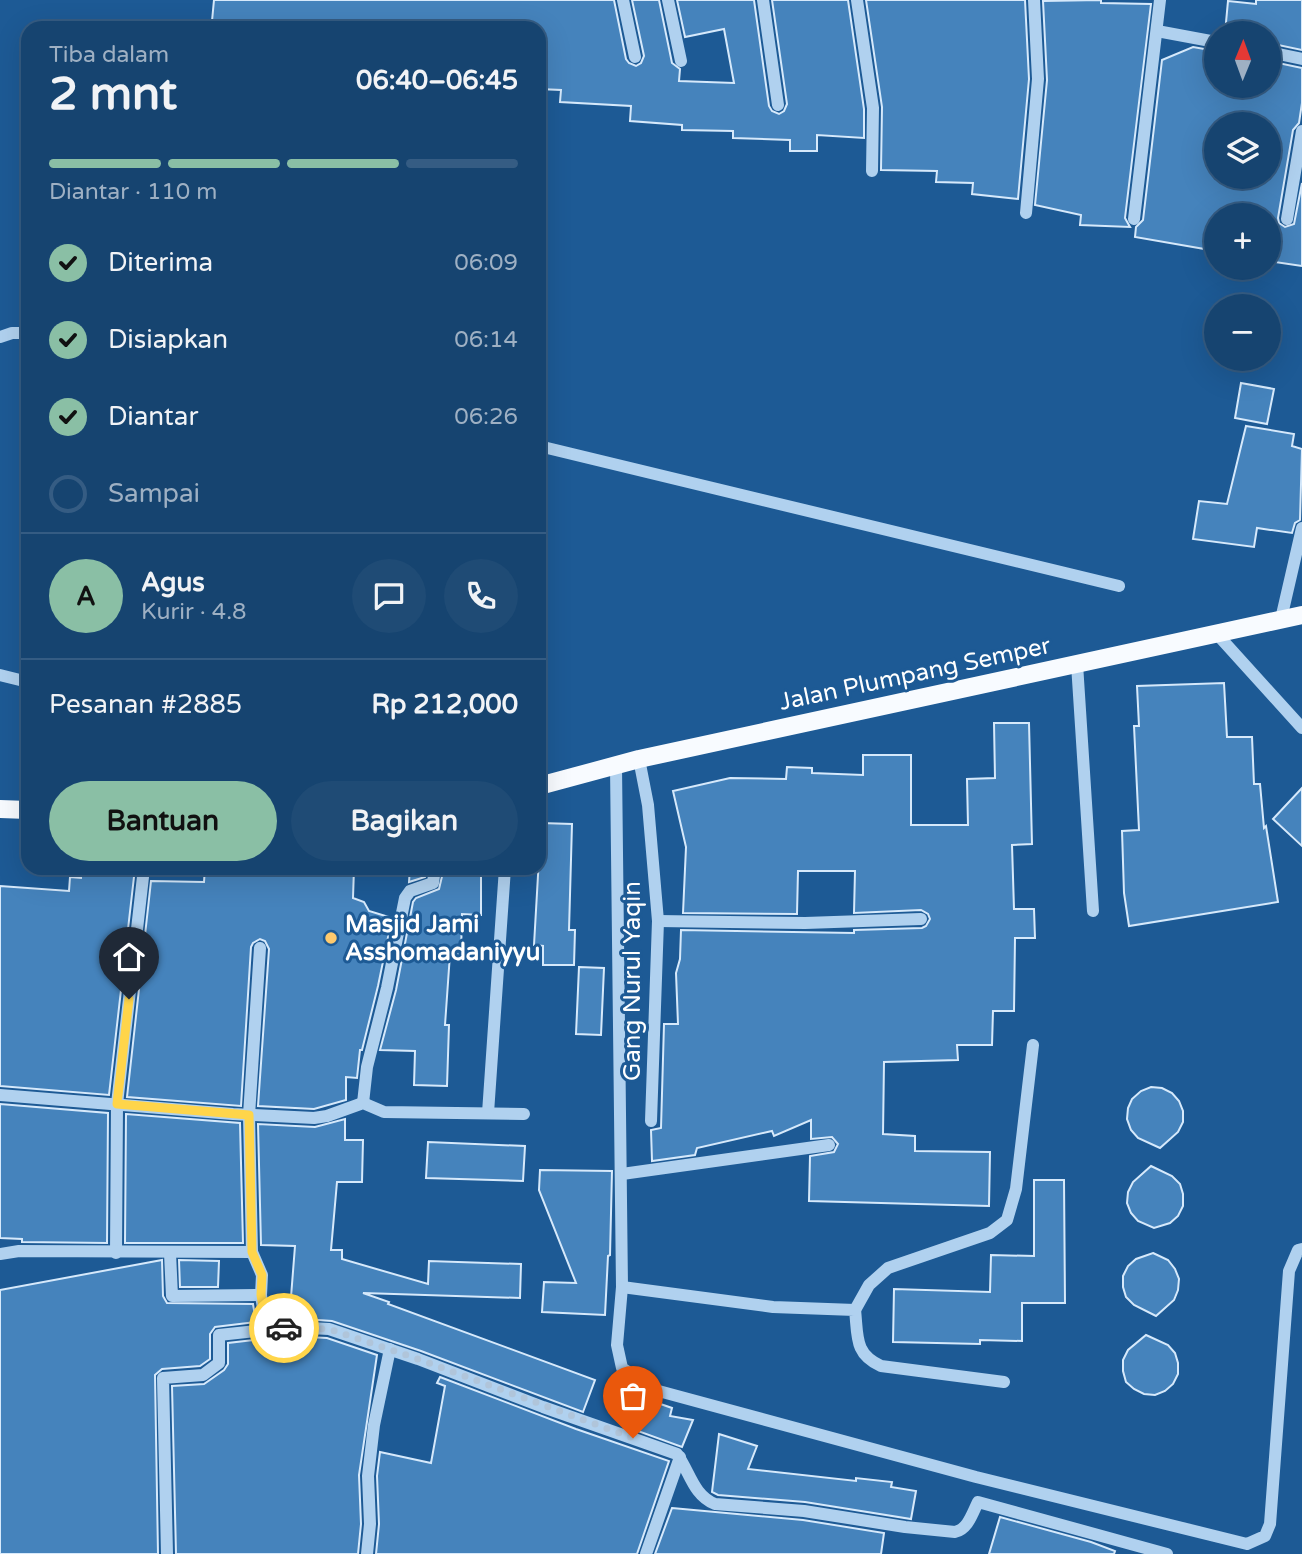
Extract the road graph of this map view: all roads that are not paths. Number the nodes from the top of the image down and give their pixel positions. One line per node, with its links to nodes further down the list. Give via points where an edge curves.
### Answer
1 (623, 0): 10 (street)
2 (668, 0): 12 (street)
3 (763, 0): 13 (street)
4 (857, 0): 15 (street, via 873,108)
5 (1034, 0): 16 (street, via 1038,79)
6 (1160, 0): 7 (street)
7 (1157, 31): 8 (street); 17 (street)
8 (1204, 40)
9 (1281, 55): 11 (street)
10 (635, 57)
11 (1302, 59)
12 (681, 61)
13 (778, 105)
14 (1302, 131): 18 (street)
15 (872, 171)
16 (1026, 213)
17 (1133, 219)
18 (1287, 219)
19 (21, 333): 20 (street)
20 (0, 337)
21 (546, 448): 23 (street)
22 (1302, 528): 25 (street)
23 (1119, 586)
24 (1302, 615): 25 (main road, Jalan Plumpang Semper)
25 (1281, 619): 26 (main road, Jalan Plumpang Semper)
26 (1216, 634): 27 (main road, Jalan Plumpang Semper); 30 (street)
27 (1077, 664): 31 (main road, Jalan Plumpang Semper); 39 (street)
28 (0, 675): 29 (street)
29 (21, 680)
30 (1302, 728)
31 (639, 759): 32 (main road, Jalan Plumpang Semper); 41 (street, Gang Nurul Yaqin, via 648,805)
32 (616, 766): 33 (main road, Jalan Plumpang Semper); 52 (street)
33 (546, 784)
34 (0, 808): 35 (main road)
35 (21, 810)
36 (143, 875): 46 (street)
37 (434, 875): 45 (street, via 433,883 410,891 405,898)
38 (505, 875): 47 (street)
39 (1093, 911)
40 (921, 919): 41 (street)
41 (657, 921): 50 (street, Gang Nurul Yaqin)
42 (260, 948): 49 (street)
43 (1033, 1045): 60 (street, via 1016,1189 1007,1220 990,1233 888,1268 869,1285)
44 (0, 1095): 46 (street)
45 (363, 1103): 47 (street, via 384,1112); 49 (street, via 314,1118)
46 (117, 1104): 49 (street); 55 (street)
47 (488, 1113): 48 (street)
48 (524, 1114)
49 (249, 1115): 54 (street)
50 (651, 1121)
51 (829, 1145): 52 (street)
52 (622, 1174): 58 (street)
53 (1302, 1249): 58 (street, via 1289,1271 1270,1524 1265,1536 1247,1544 655,1390 622,1368 617,1345)
54 (252, 1252): 56 (street); 59 (street, via 262,1275)
55 (116, 1253): 56 (street); 57 (street)
56 (170, 1253): 59 (street, via 172,1296)
57 (0, 1254)
58 (622, 1287): 60 (street, via 773,1307)
59 (261, 1295): 61 (street)
60 (855, 1310): 63 (street, via 860,1349 867,1360 881,1366)
61 (267, 1330): 62 (street, via 329,1329); 66 (street, via 219,1335 219,1363 203,1375 163,1378)
62 (390, 1349): 64 (street); 67 (street, via 368,1476)
63 (1004, 1382)
64 (680, 1457): 65 (street, via 697,1492 715,1504 955,1532 967,1525 978,1502); 68 (street)
65 (1141, 1551): 69 (street)
66 (167, 1554)
67 (367, 1554)
68 (646, 1554)
69 (1167, 1554)

